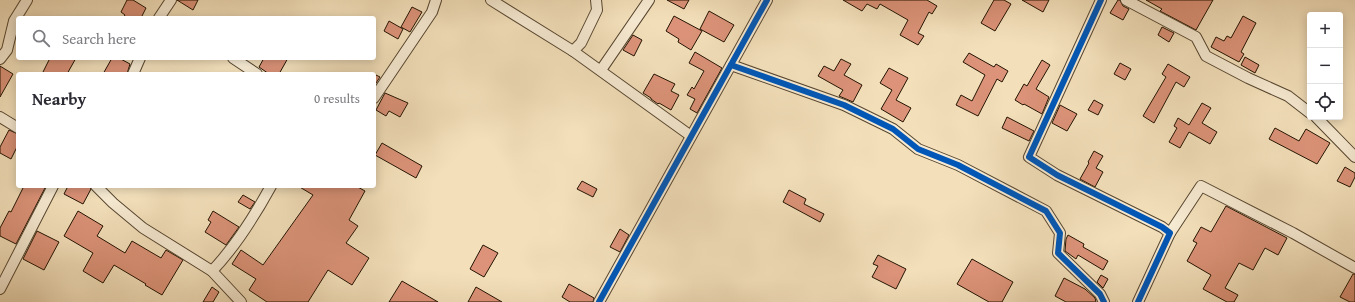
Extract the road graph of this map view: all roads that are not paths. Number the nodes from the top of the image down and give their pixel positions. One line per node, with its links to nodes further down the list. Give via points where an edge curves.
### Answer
1 (27, 0): 10 (street)
2 (171, 0): 11 (street)
3 (436, 0): 22 (street, via 432,12)
4 (491, 0): 14 (street)
5 (596, 0): 14 (street, via 597,10 581,43)
6 (649, 0): 19 (street)
7 (767, 0): 18 (street)
8 (1101, 0): 32 (street, via 1030,157 1057,175 1162,227)
9 (1126, 0): 23 (street, via 1196,37 1206,56 1288,96)
10 (18, 16)
11 (164, 16)
12 (16, 19): 13 (street)
13 (3, 46): 15 (street)
14 (573, 51): 19 (street)
15 (0, 59)
16 (139, 60): 20 (street)
17 (236, 60): 21 (street)
18 (731, 65): 27 (street); 38 (street, via 844,105 894,129 918,149 958,165 1046,211 1060,233 1058,253 1100,294)
19 (600, 70): 27 (street)
20 (134, 72)
21 (255, 72)
22 (376, 95)
23 (1307, 111)
24 (0, 117): 26 (street)
25 (1319, 120): 28 (street)
26 (16, 127)
27 (692, 136): 37 (street)
28 (1355, 157)
29 (52, 188): 35 (street)
30 (98, 188): 34 (street, via 143,228)
31 (270, 188): 34 (street, via 254,216)
32 (1170, 234): 33 (street, via 1201,186); 39 (street)
33 (1355, 268)
34 (212, 271): 36 (street)
35 (0, 289)
36 (241, 302)
37 (599, 302)
38 (1104, 302)
39 (1138, 302)

